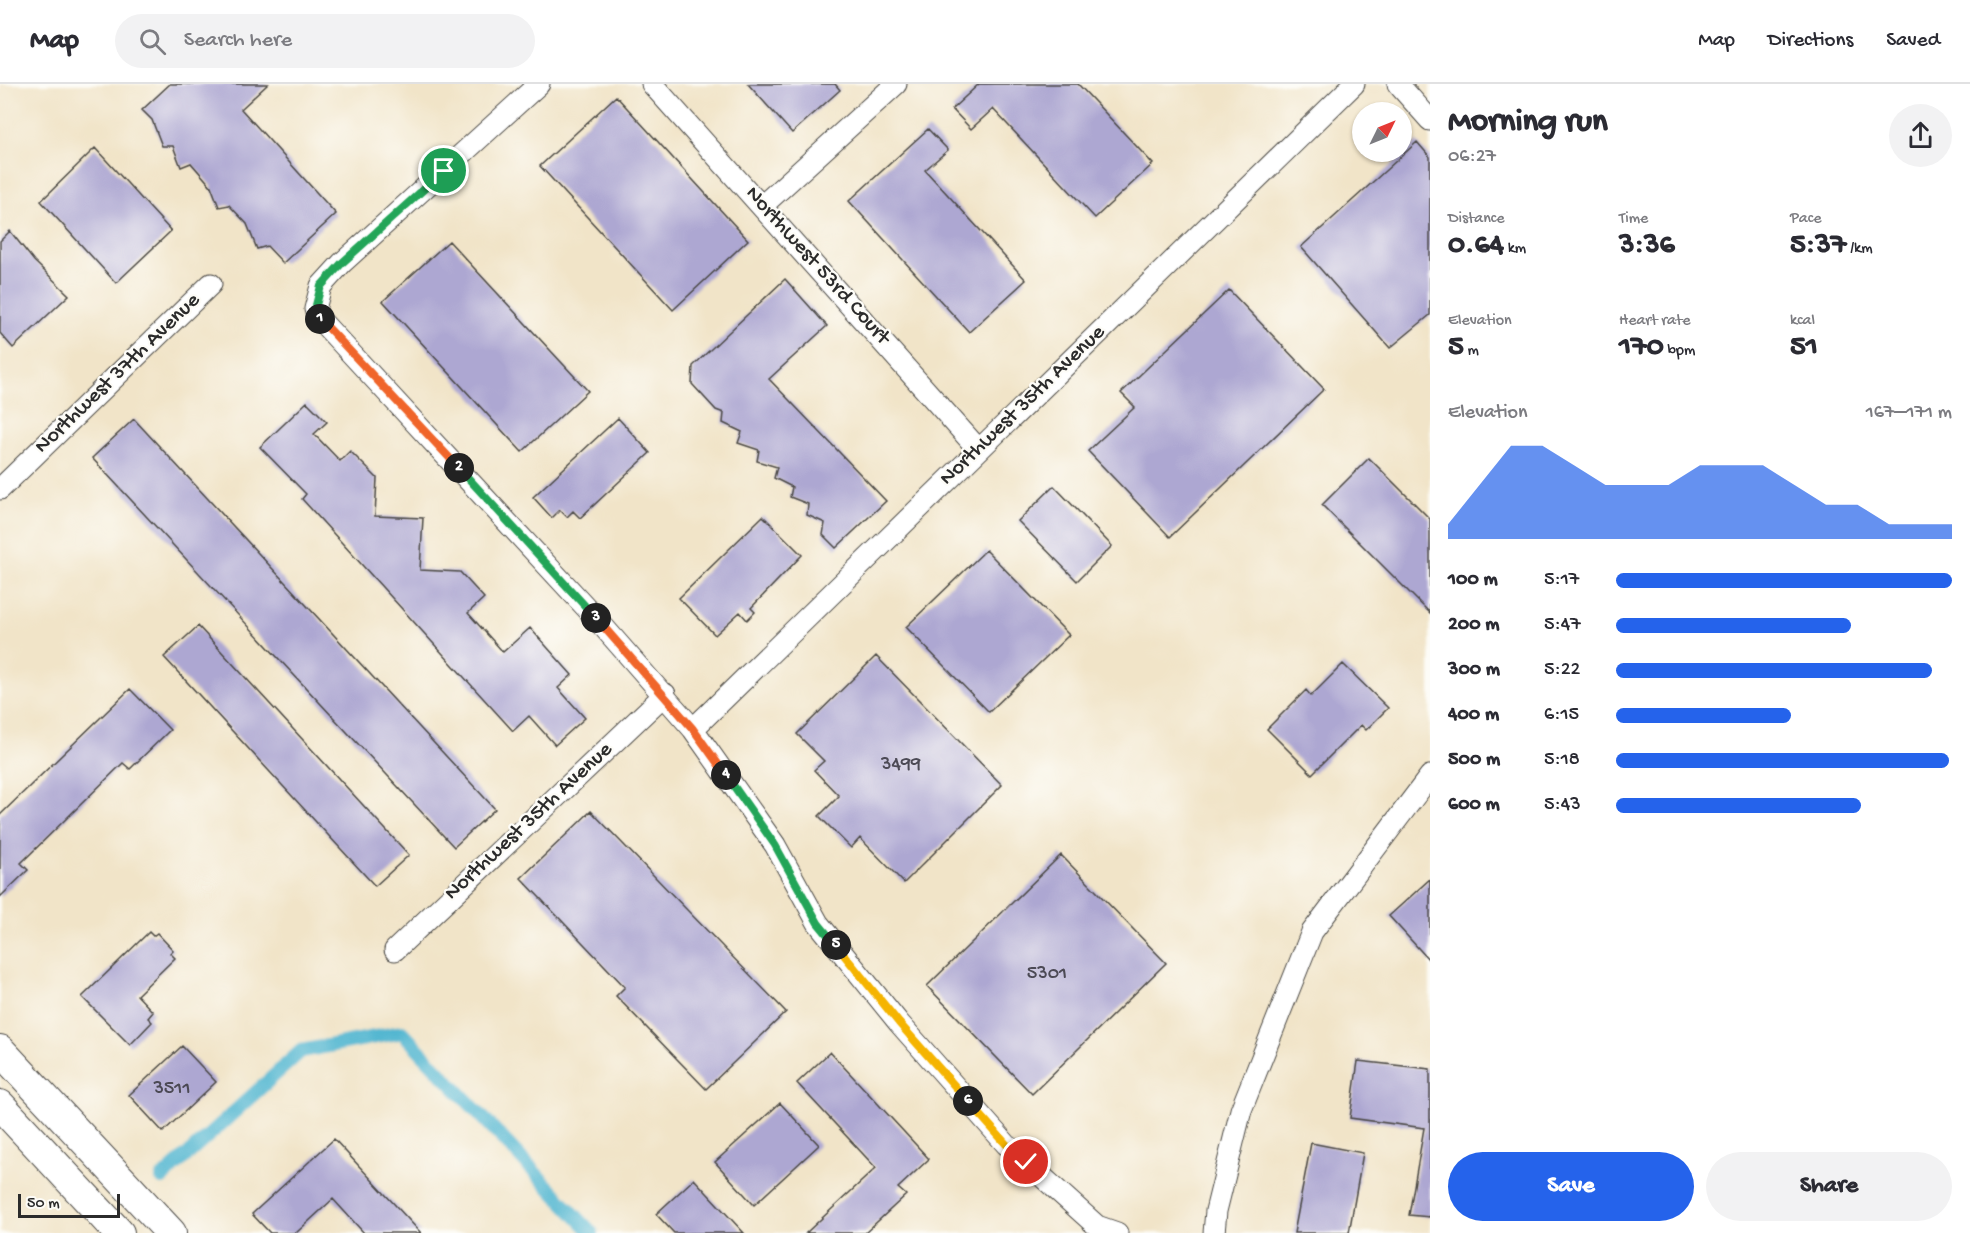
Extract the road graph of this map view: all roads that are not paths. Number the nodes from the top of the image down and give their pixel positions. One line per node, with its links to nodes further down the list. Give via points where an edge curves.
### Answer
1 (539, 84): 11 (street, via 342,263 321,286 315,309 322,322)
2 (652, 84): 7 (street, Northwest 53rd Court)
3 (896, 84): 7 (street)
4 (1354, 84): 9 (street, Northwest 35th Avenue)
5 (1398, 84): 6 (street)
6 (1430, 120)
7 (763, 206): 9 (street, Northwest 53rd Court)
8 (211, 284): 10 (street, Northwest 37th Avenue)
9 (979, 450): 12 (street, Northwest 35th Avenue)
10 (0, 489)
11 (665, 694): 12 (street); 14 (street, Northwest 35th Avenue)
12 (693, 729): 19 (street, via 775,845 818,923 899,1023 1006,1144 1097,1226)
13 (1430, 776): 20 (street, via 1312,932 1241,1110)
14 (395, 950)
15 (0, 1050): 18 (highway)
16 (0, 1105): 17 (highway)
17 (119, 1233)
18 (171, 1233)
19 (1117, 1233)
20 (1214, 1233)

